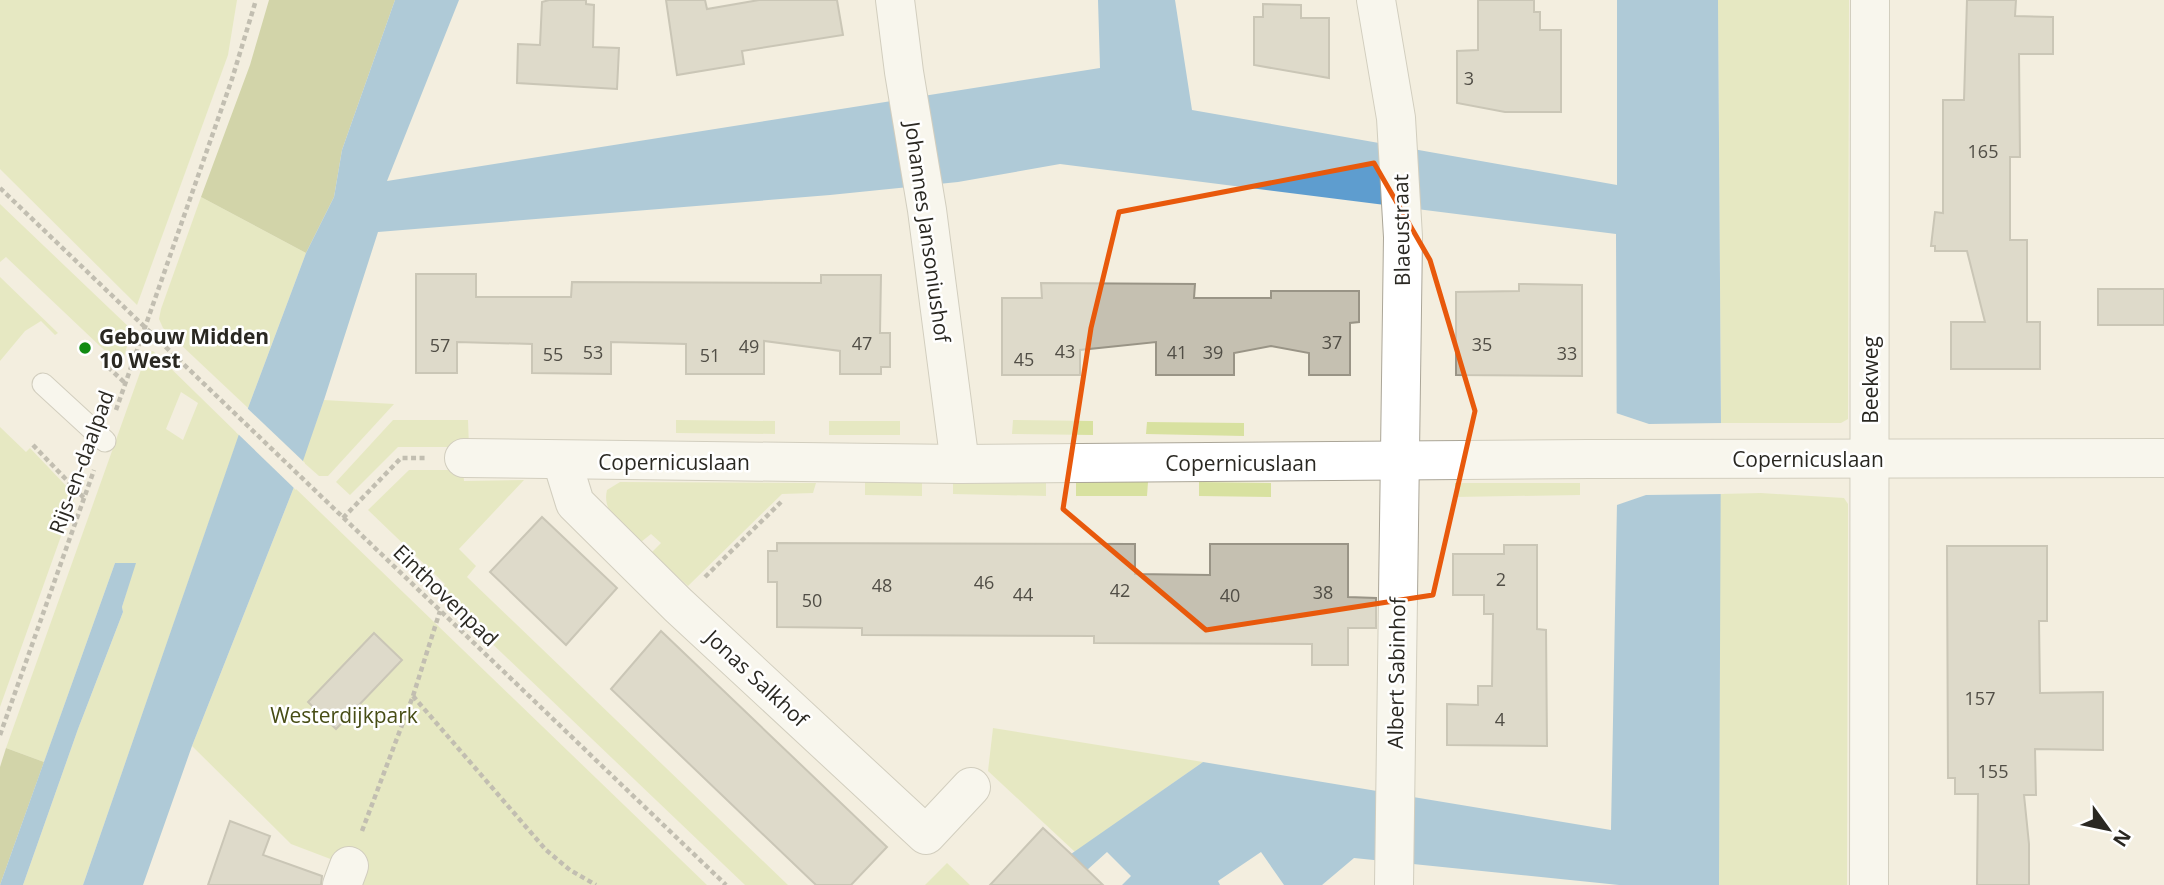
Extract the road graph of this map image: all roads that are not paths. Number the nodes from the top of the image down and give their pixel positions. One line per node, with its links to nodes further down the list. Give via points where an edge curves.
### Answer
1 (895, 0): 11 (street, Johannes Jansoniushof)
2 (1376, 0): 10 (street, Blaeustraat, via 1396,118 1403,237)
3 (1870, 0): 8 (street, Beekweg)
4 (43, 384): 5 (lane)
5 (105, 441)
6 (464, 458): 9 (street, Copernicuslaan)
7 (2164, 458): 8 (street, Copernicuslaan)
8 (1870, 460): 10 (street, Copernicuslaan); 14 (street, Beekweg)
9 (562, 461): 11 (street, Copernicuslaan); 12 (street, Jonas Salkhof, via 575,503 926,835)
10 (1401, 462): 11 (street, Copernicuslaan); 13 (street, Albert Sabinhof)
11 (960, 464)
12 (971, 786)
13 (1394, 878)
14 (1869, 885)

